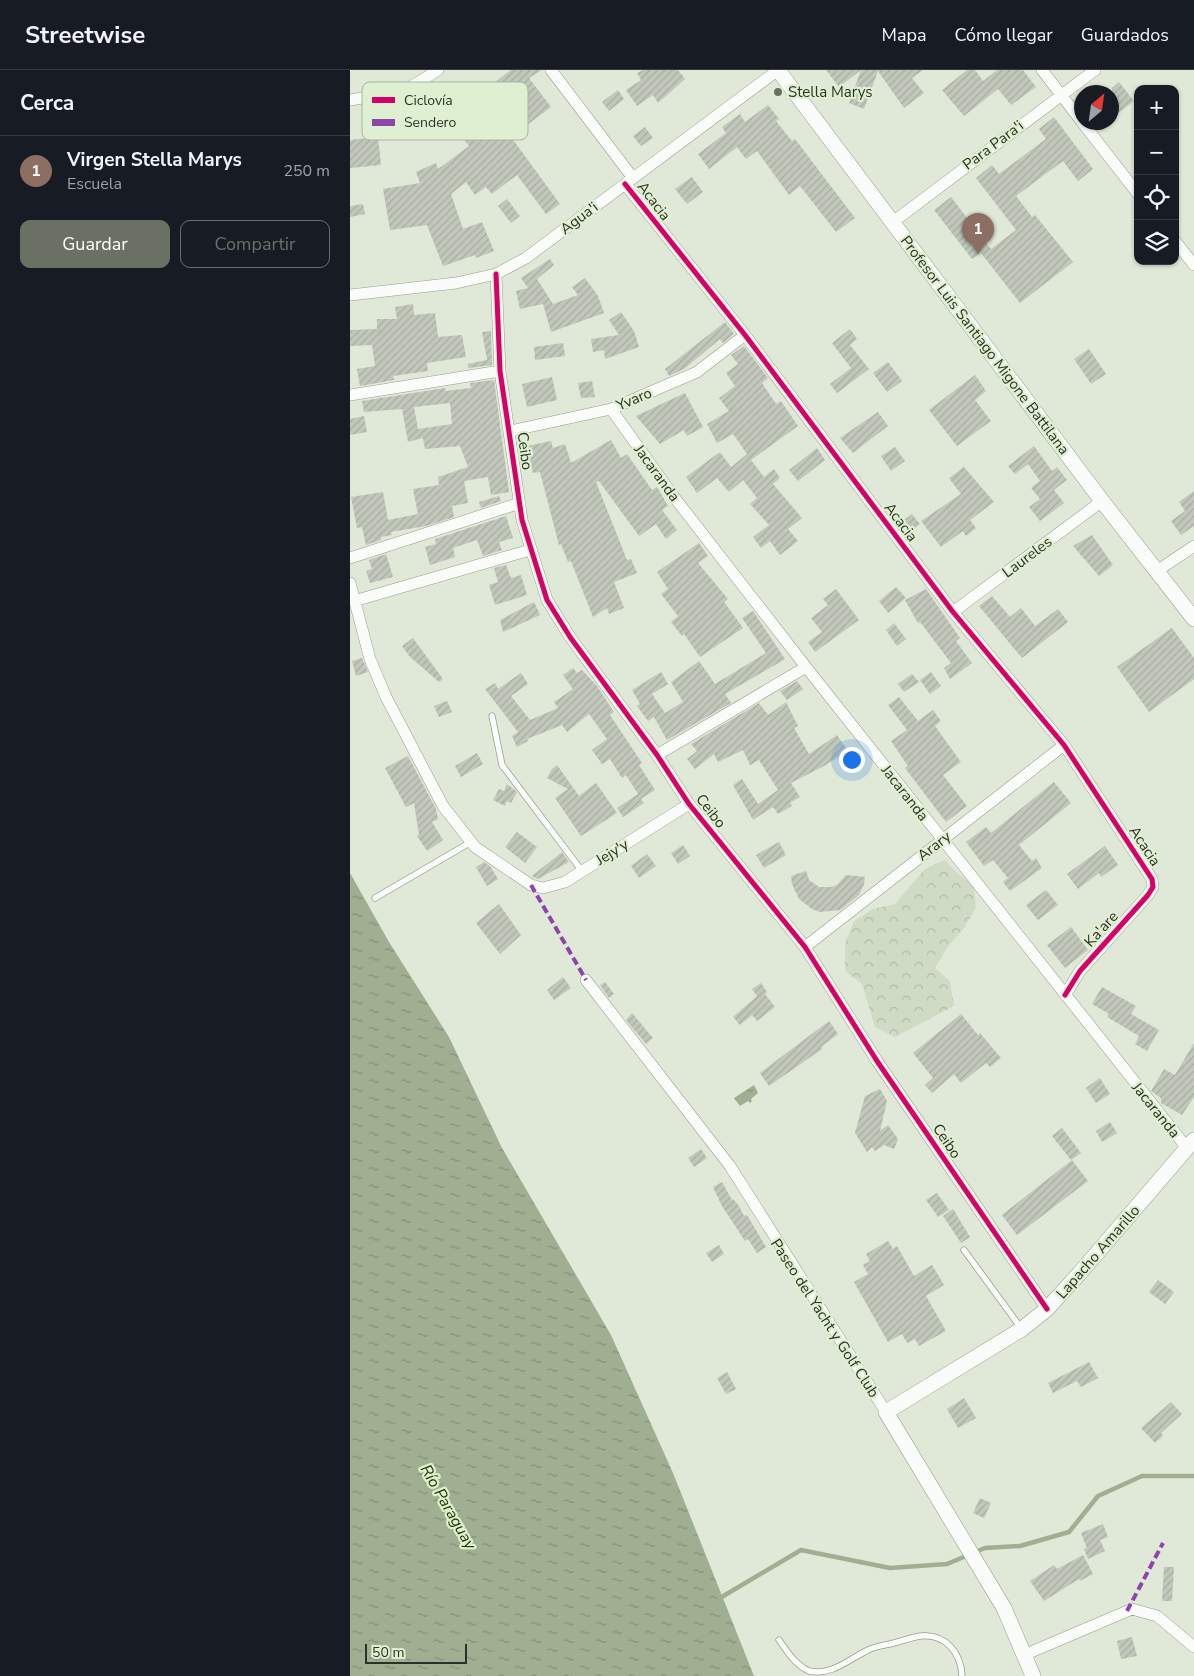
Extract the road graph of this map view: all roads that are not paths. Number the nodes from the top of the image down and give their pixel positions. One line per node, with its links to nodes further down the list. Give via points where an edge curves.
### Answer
1 (438, 70): 6 (street)
2 (551, 70): 10 (street, Acacia)
3 (778, 70): 10 (street, Agua'i); 12 (main road, Profesor Luis Santiago Migone Battilana)
4 (1042, 70): 7 (street)
5 (1095, 70): 7 (street, Para Para'i)
6 (419, 82)
7 (1060, 94): 8 (street); 12 (street, Para Para'i)
8 (1074, 112)
9 (1088, 130): 11 (street)
10 (629, 181): 15 (street, Agua'i, via 526,258); 17 (street, Acacia)
11 (1134, 189)
12 (893, 222): 22 (main road, Profesor Luis Santiago Migone Battilana)
13 (1179, 247): 14 (street)
14 (1194, 265)
15 (496, 274): 16 (street, Agua'i, via 456,283); 18 (street, Ceibo)
16 (350, 296)
17 (745, 335): 20 (street, Yvaro, via 696,372); 30 (street, Acacia)
18 (500, 371): 19 (street); 21 (street, Ceibo)
19 (350, 395)
20 (611, 409): 21 (street, Yvaro); 32 (street, Jacaranda, via 674,497)
21 (510, 431): 23 (street, Ceibo)
22 (1102, 501): 27 (main road, Profesor Luis Santiago Migone Battilana); 30 (street, Laureles)
23 (520, 503): 25 (street, Ceibo); 26 (street)
24 (1194, 546): 27 (street)
25 (530, 550): 29 (street); 35 (street, Ceibo, via 547,600)
26 (350, 558)
27 (1157, 571): 31 (main road, Profesor Luis Santiago Migone Battilana)
28 (350, 583): 29 (street)
29 (354, 601): 38 (street, via 370,659 386,697 443,806)
30 (953, 612): 34 (street, Acacia)
31 (1194, 619)
32 (806, 667): 35 (street); 37 (street, Jacaranda)
33 (492, 716): 39 (lane, via 502,766)
34 (1064, 745): 37 (street, Arary); 40 (street, Acacia)
35 (657, 755): 36 (street, Ceibo)
36 (689, 804): 39 (street, Jejy'y); 42 (street, Ceibo)
37 (941, 840): 42 (street, Arary); 44 (street, Jacaranda)
38 (471, 842): 39 (street, Jejy'y, via 532,885 543,888 555,886); 41 (lane)
39 (582, 872)
40 (1152, 879): 44 (street, Ka'are, via 1153,887 1148,895 1080,971)
41 (375, 898)
42 (805, 947): 47 (street, Ceibo, via 877,1061)
43 (586, 980): 49 (street, Paseo del Yacht y Golf Club, via 730,1166)
44 (1065, 995): 45 (street, Jacaranda)
45 (1190, 1144): 47 (main road, Lapacho Amarillo)
46 (964, 1250): 48 (lane)
47 (1047, 1309): 48 (main road, Lapacho Amarillo)
48 (1022, 1330): 49 (main road, Lapacho Amarillo)
49 (886, 1412): 52 (main road, Paseo del Yacht y Golf Club, via 1004,1608)
50 (779, 1640): 53 (lane, via 795,1661 809,1671 823,1673 837,1670 869,1649 920,1636 931,1637 952,1647 960,1658)
51 (1194, 1647): 52 (street, via 1157,1616 1132,1609)
52 (1024, 1655): 54 (main road, Paseo del Yacht y Golf Club)
53 (962, 1676)
54 (1033, 1676)

